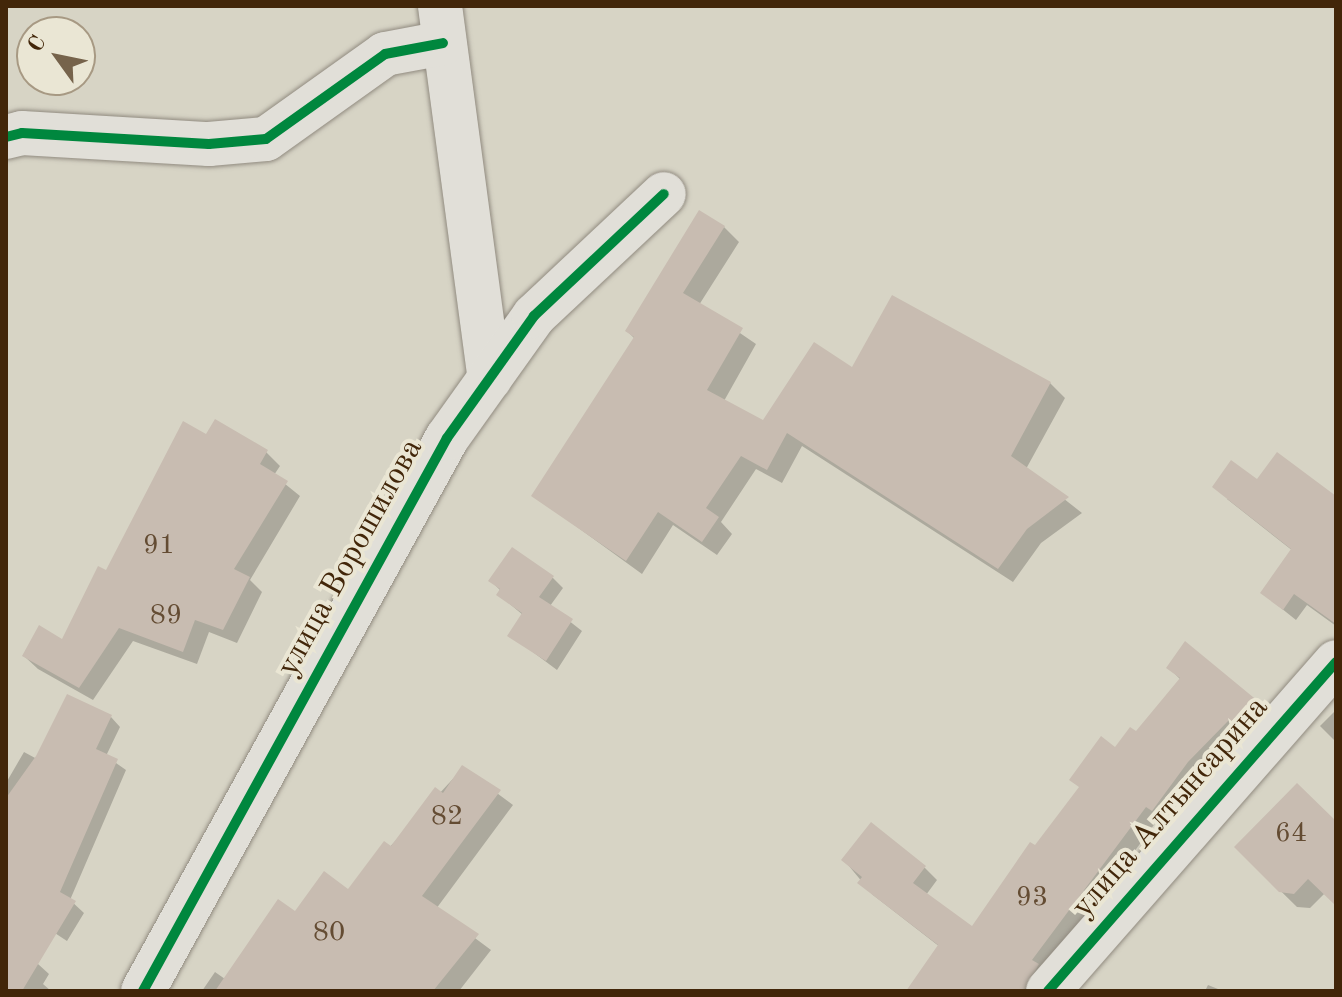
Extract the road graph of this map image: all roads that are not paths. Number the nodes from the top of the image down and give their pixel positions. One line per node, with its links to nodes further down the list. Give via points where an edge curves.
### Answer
1 (442, 25): 2 (street, via 385,54 266,139 209,144 22,133); 4 (street)
2 (6, 137)
3 (664, 194): 4 (street, улица Ворошилова, via 534,316)
4 (490, 379): 6 (street, улица Ворошилова, via 447,438)
5 (1336, 662): 7 (street, улица Алтынсарина)
6 (143, 991)
7 (1048, 991)

